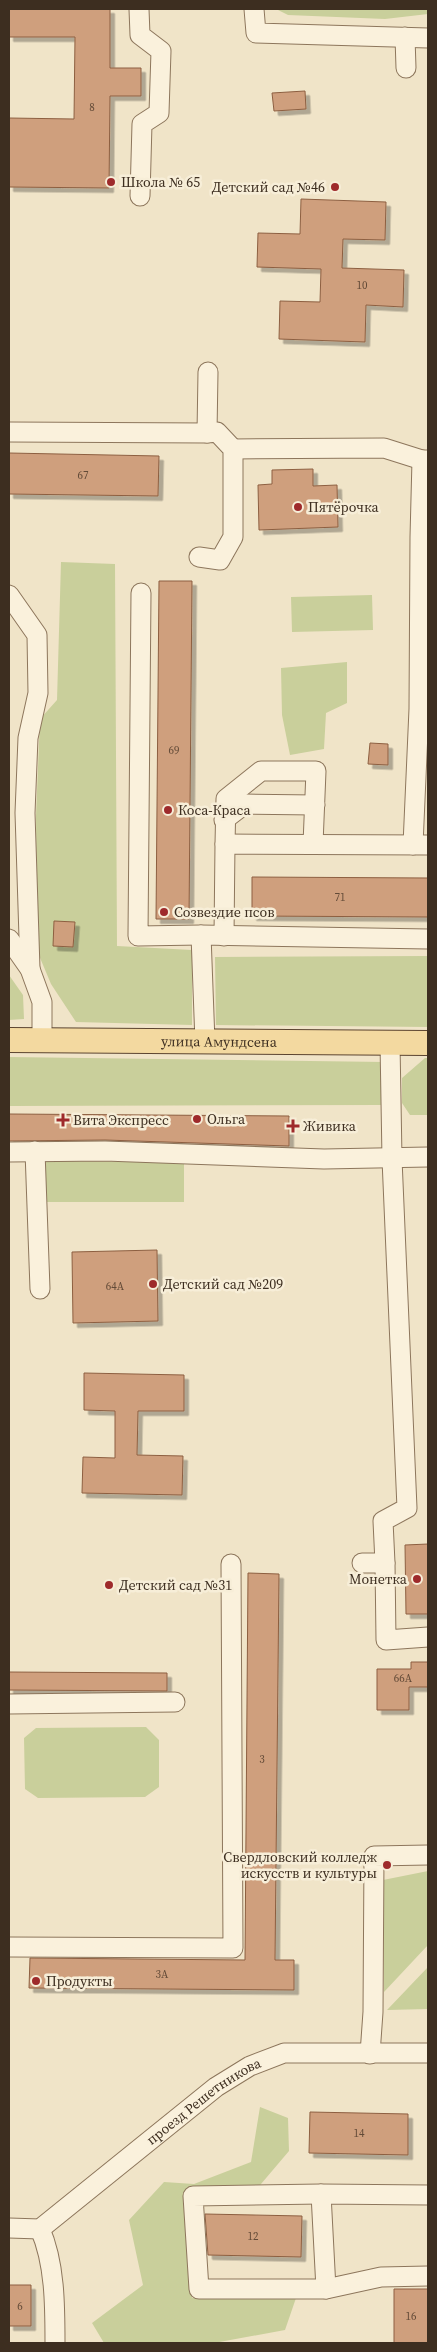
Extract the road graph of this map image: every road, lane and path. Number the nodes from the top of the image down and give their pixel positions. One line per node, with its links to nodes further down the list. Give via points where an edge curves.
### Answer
1 (139, 9): 6 (street, via 140,35 161,52 159,113 142,124)
2 (254, 9): 3 (street, via 256,33)
3 (405, 38): 4 (street); 5 (street)
4 (428, 38)
5 (406, 68)
6 (140, 196)
7 (208, 372): 9 (street)
8 (9, 432): 9 (street)
9 (208, 433): 10 (street, via 217,432)
10 (233, 449): 11 (street, via 384,448); 13 (street, via 233,537 220,560)
11 (425, 460): 12 (street)
12 (424, 537): 20 (street, via 419,709)
13 (199, 557)
14 (141, 593): 21 (street, via 138,936)
15 (9, 595): 25 (street, via 37,635 38,694 28,738 25,813)
16 (315, 805): 17 (street, via 244,804); 17 (street, via 316,771 261,772 226,799); 19 (street)
17 (224, 820): 18 (street)
18 (224, 844): 19 (street); 22 (street)
19 (313, 844): 20 (street)
20 (421, 845)
21 (201, 935): 22 (street); 28 (street)
22 (224, 936): 24 (street)
23 (9, 939): 25 (street)
24 (428, 939)
25 (30, 969): 27 (street, via 42,1002)
26 (9, 1040): 27 (main road, улица Амундсена)
27 (42, 1040): 28 (main road, улица Амундсена)
28 (204, 1042): 29 (main road, улица Амундсена)
29 (390, 1043): 30 (main road, улица Амундсена); 34 (street)
30 (428, 1043)
31 (35, 1151): 32 (street); 34 (street, via 324,1160); 35 (street)
32 (9, 1152)
33 (428, 1157): 34 (street)
34 (392, 1159): 37 (street, via 408,1508 384,1521)
35 (40, 1289)
36 (362, 1563): 37 (street)
37 (385, 1563): 39 (street, via 386,1640)
38 (231, 1564): 43 (street, via 233,1948)
39 (428, 1637)
40 (176, 1702): 41 (street)
41 (9, 1704)
42 (428, 1855): 45 (street, via 374,1856)
43 (9, 1947)
44 (428, 2053): 45 (street, проезд Решетникова)
45 (370, 2054): 49 (street, проезд Решетникова, via 284,2053 250,2066 216,2087)
46 (321, 2194): 47 (street); 51 (street); 51 (street, via 193,2196 199,2289)
47 (428, 2195)
48 (9, 2228): 49 (street)
49 (40, 2229): 52 (street, via 48,2246)
50 (428, 2276): 51 (street, via 381,2278)
51 (326, 2289)
52 (55, 2343)

